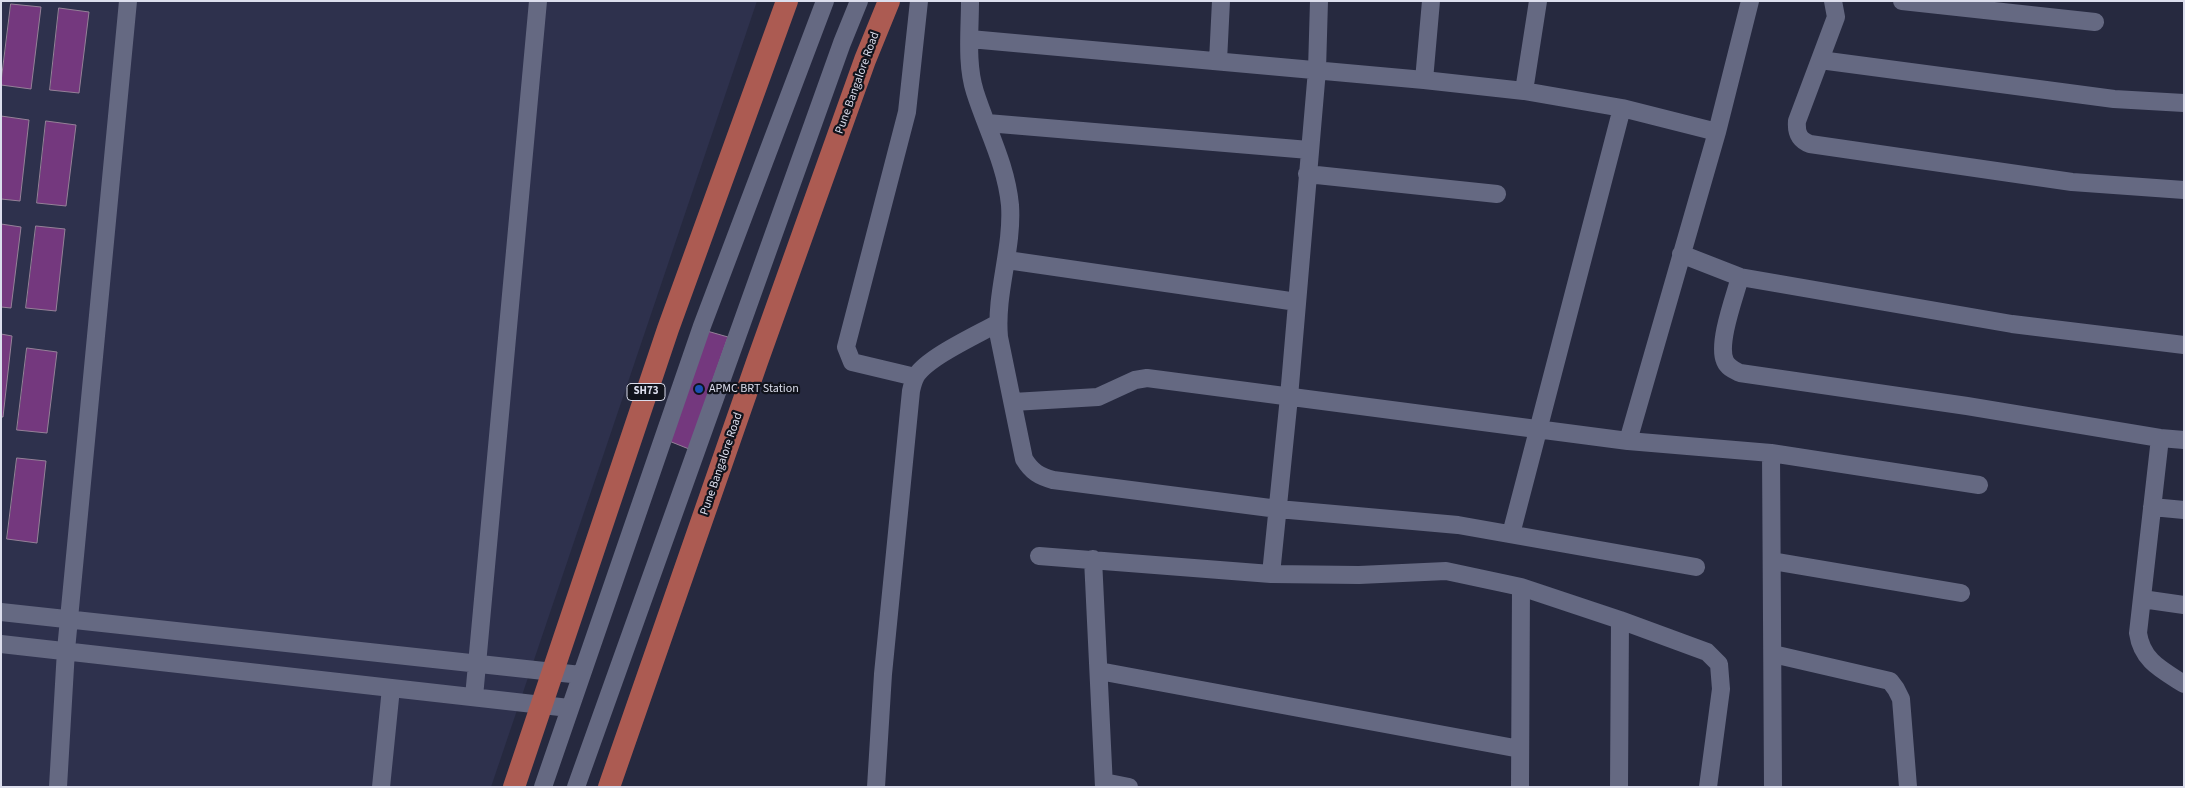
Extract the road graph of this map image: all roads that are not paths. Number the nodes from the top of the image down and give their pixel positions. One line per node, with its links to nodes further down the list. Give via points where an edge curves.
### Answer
1 (128, 1): 61 (street)
2 (538, 1): 66 (street)
3 (787, 1): 67 (main road, SH73, via 668,329)
4 (824, 1): 69 (street, via 706,317)
5 (858, 1): 81 (street)
6 (889, 1): 82 (main road, Pune Bangalore Road, via 770,325)
7 (919, 1): 38 (street, via 907,112 846,346 852,362)
8 (970, 1): 18 (street)
9 (1221, 1): 20 (street)
10 (1319, 1): 21 (street)
11 (1431, 1): 22 (street)
12 (1538, 1): 23 (street)
13 (1750, 1): 27 (street)
14 (1837, 1): 16 (street)
15 (1902, 1): 17 (street)
16 (1833, 2): 19 (street, via 1836,16)
17 (2095, 22)
18 (970, 39): 20 (street); 26 (street, via 971,76)
19 (1820, 60): 24 (street, via 2114,99); 30 (street, via 1797,121 1798,136 1804,142 2072,182)
20 (1218, 61): 21 (street)
21 (1317, 70): 22 (street); 28 (street)
22 (1424, 80): 23 (street)
23 (1524, 91): 25 (street)
24 (2184, 103)
25 (1622, 108): 27 (street); 41 (street)
26 (987, 123): 28 (street); 33 (street, via 1006,178 1010,206)
27 (1717, 132): 32 (street)
28 (1309, 150): 29 (street)
29 (1307, 174): 31 (street); 35 (street)
30 (2184, 190)
31 (1497, 194)
32 (1681, 254): 34 (street); 44 (street)
33 (1007, 260): 35 (street); 36 (street)
34 (1740, 277): 37 (street, via 2012,324); 42 (street, via 1723,350 1724,360 1740,373)
35 (1297, 302): 39 (street)
36 (998, 322): 38 (street, via 938,357); 40 (street)
37 (2184, 345)
38 (915, 377): 83 (street, via 882,674)
39 (1289, 397): 40 (street, via 1147,378 1098,397); 41 (street); 48 (street)
40 (1013, 402): 48 (street, via 1024,459 1040,476)
41 (1539, 429): 44 (street); 50 (street)
42 (2160, 438): 43 (street); 47 (street)
43 (2184, 440)
44 (1628, 441): 45 (street)
45 (1771, 453): 46 (street); 53 (street)
46 (1980, 485)
47 (2152, 507): 49 (street); 58 (street)
48 (1278, 509): 50 (street, via 1458,525); 55 (street)
49 (2184, 510)
50 (1511, 534): 54 (street)
51 (1038, 556): 52 (street)
52 (1093, 559): 55 (street); 68 (street)
53 (1772, 561): 57 (street); 65 (street)
54 (1696, 567)
55 (1272, 574): 56 (street, via 1446,571)
56 (1521, 587): 62 (street); 75 (street)
57 (1961, 594)
58 (2142, 600): 59 (street); 70 (street, via 2138,633 2140,646 2157,666)
59 (2184, 604)
60 (1, 612): 61 (street)
61 (70, 618): 64 (street); 66 (street)
62 (1620, 620): 86 (street); 87 (street, via 1707,652 1719,664 1721,689)
63 (1, 644): 64 (street)
64 (66, 650): 71 (street); 77 (street)
65 (1772, 654): 88 (street); 89 (street, via 1890,681 1900,698)
66 (477, 662): 67 (street); 72 (street)
67 (552, 670): 69 (street); 73 (main road, SH73)
68 (1099, 671): 75 (street); 76 (street)
69 (581, 675): 74 (street)
70 (2184, 684)
71 (391, 688): 72 (street); 78 (street)
72 (474, 697): 73 (street)
73 (541, 705): 74 (street); 79 (main road, SH73)
74 (569, 708): 80 (street)
75 (1520, 749): 85 (street)
76 (1104, 784): 84 (street)
77 (58, 787)
78 (381, 787)
79 (514, 787)
80 (543, 787)
81 (576, 787)
82 (609, 787)
83 (876, 787)
84 (1129, 787)
85 (1520, 787)
86 (1619, 787)
87 (1708, 787)
88 (1773, 787)
89 (1908, 787)

